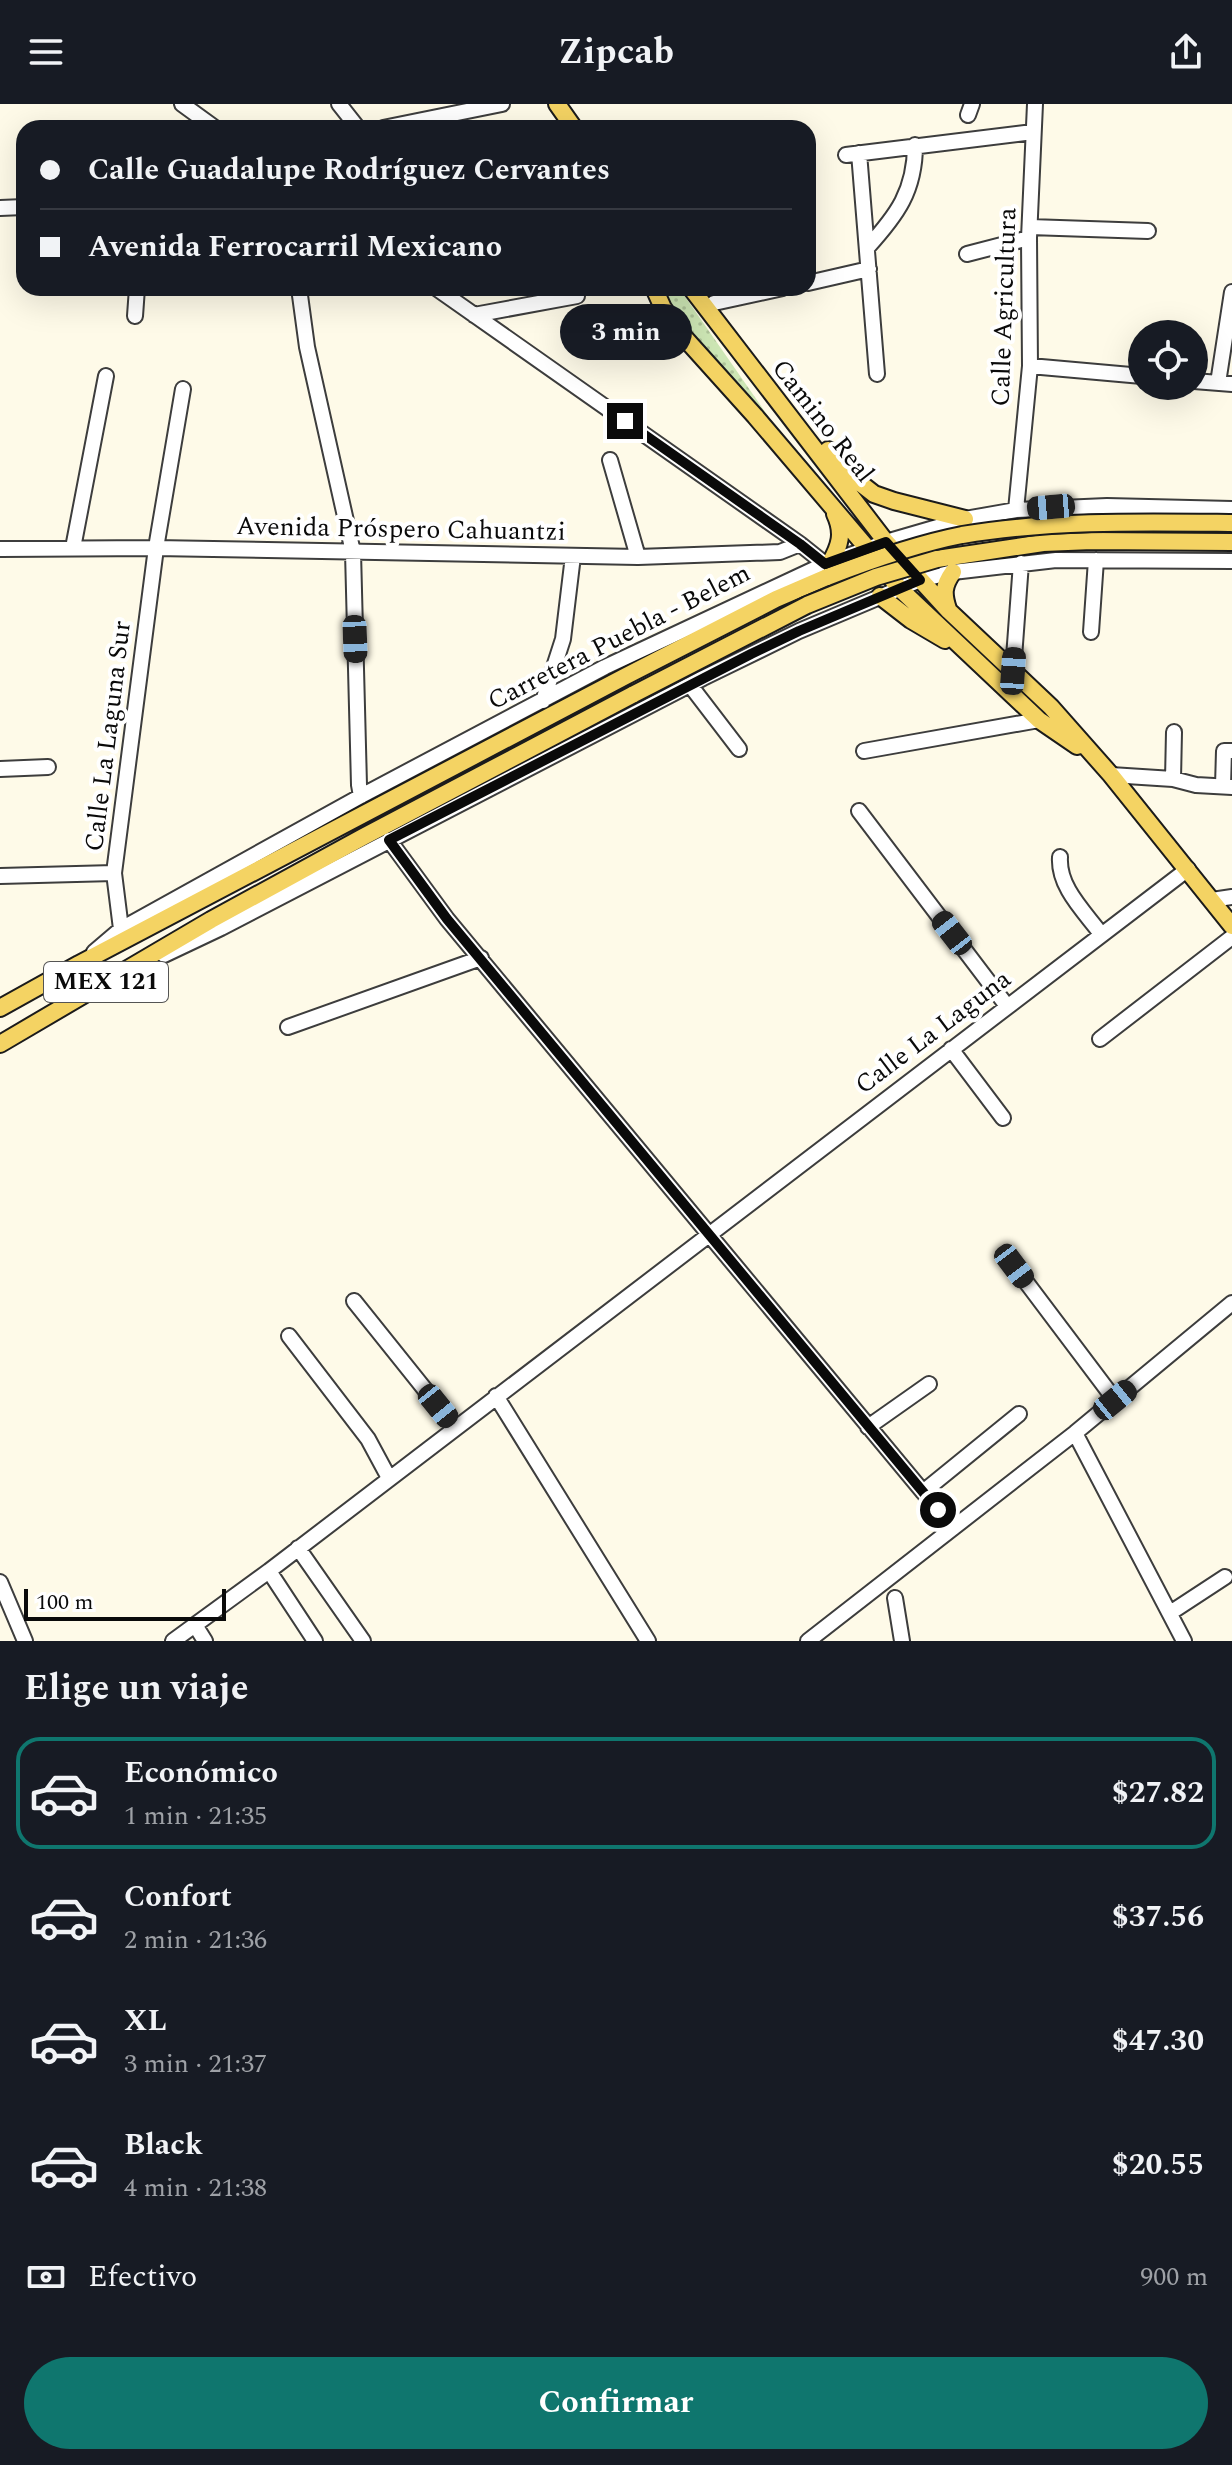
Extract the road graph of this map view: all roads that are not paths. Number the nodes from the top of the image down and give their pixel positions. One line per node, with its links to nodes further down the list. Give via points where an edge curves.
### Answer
1 (182, 104): 6 (street)
2 (339, 104): 7 (street)
3 (502, 104): 5 (street)
4 (1035, 104): 10 (street, Calle Agricultura)
5 (446, 115): 8 (street); 9 (street)
6 (204, 120)
7 (352, 120)
8 (422, 120)
9 (449, 120)
10 (1033, 132): 11 (street); 13 (street, Calle Agricultura)
11 (915, 145): 14 (street, via 911,184 892,221); 14 (street, via 852,154)
12 (1148, 231): 13 (street)
13 (1030, 233): 15 (street); 30 (street, Calle Agricultura)
14 (867, 248): 16 (street)
15 (967, 254)
16 (869, 269): 17 (street); 31 (street)
17 (816, 281)
18 (1232, 292): 34 (street)
19 (136, 296): 28 (street)
20 (300, 296): 49 (street)
21 (447, 296): 27 (street)
22 (577, 296): 27 (street)
23 (658, 296): 37 (main road, via 683,336)
24 (697, 296): 29 (main road, Camino Real)
25 (746, 296): 26 (street)
26 (714, 303)
27 (474, 315): 44 (street)
28 (135, 316)
29 (740, 352): 40 (main road, via 851,476 874,494); 42 (main road, Camino Real)
30 (1030, 366): 32 (street); 39 (street, Calle Agricultura)
31 (877, 374)
32 (1128, 375)
33 (106, 376): 45 (street)
34 (1225, 384)
35 (183, 389): 46 (street, Calle La Laguna Sur)
36 (610, 460): 51 (street)
37 (831, 506): 48 (main road); 54 (main road, via 841,539)
38 (1232, 509): 39 (street, Carretera Puebla - Belem)
39 (1016, 510): 40 (street, Carretera Puebla - Belem)
40 (965, 519): 42 (street, Carretera Puebla - Belem)
41 (1232, 523): 91 (main road, Carretera Puebla - Belem / MEX 121, bridge, via 1027,526 887,554 776,599)
42 (886, 542): 48 (street, Carretera Puebla - Belem); 57 (main road, Camino Real)
43 (1232, 542): 92 (main road, MEX 121, bridge, via 1043,543 937,559 876,577 807,605 648,687 363,837)
44 (800, 544): 51 (street, Avenida Próspero Cahuantzi, via 780,552); 54 (street)
45 (73, 548): 46 (street, Avenida Próspero Cahuantzi); 47 (street, Avenida Próspero Cahuantzi)
46 (156, 548): 49 (street, Avenida Próspero Cahuantzi); 82 (street, Calle La Laguna Sur)
47 (0, 549)
48 (868, 549): 54 (street, Carretera Puebla - Belem); 58 (main road)
49 (353, 552): 50 (street, Avenida Próspero Cahuantzi); 77 (street)
50 (573, 556): 51 (street, Avenida Próspero Cahuantzi); 65 (street, via 563,639)
51 (638, 557)
52 (1096, 560): 53 (street); 55 (street); 61 (street)
53 (1232, 561)
54 (828, 563): 65 (street, Carretera Puebla - Belem)
55 (1021, 563): 56 (street); 63 (street)
56 (953, 572): 57 (street); 60 (main road, via 943,596)
57 (920, 580): 58 (street); 60 (main road, Camino Real)
58 (899, 588): 59 (street); 62 (main road)
59 (880, 596): 62 (main road); 64 (street)
60 (949, 611): 63 (main road, Camino Real)
61 (1091, 632)
62 (968, 653): 66 (main road)
63 (1013, 671): 71 (main road, Camino Real)
64 (690, 685): 68 (street); 79 (street)
65 (543, 701): 77 (street, Carretera Puebla - Belem)
66 (1039, 720): 69 (street); 71 (main road)
67 (1174, 732): 75 (street)
68 (739, 749)
69 (864, 751)
70 (1232, 751): 76 (street, via 1224,751)
71 (1095, 758): 74 (main road)
72 (48, 767): 73 (street)
73 (0, 769)
74 (1111, 775): 75 (street); 81 (main road)
75 (1173, 779): 76 (street)
76 (1228, 786)
77 (361, 796): 87 (street, Carretera Puebla - Belem)
78 (859, 811): 93 (street)
79 (389, 840): 90 (street); 92 (street)
80 (1060, 857): 88 (street, via 1059,872 1067,888)
81 (1188, 869): 85 (main road); 88 (street, Calle La Laguna)
82 (114, 873): 83 (street); 87 (street, Calle La Laguna Sur)
83 (0, 876)
84 (1232, 897): 85 (street)
85 (1212, 900): 86 (main road)
86 (1232, 926)
87 (121, 929): 91 (street, Carretera Puebla - Belem)
88 (1101, 934): 93 (street, Calle La Laguna)
89 (1232, 937): 96 (street)
90 (481, 958): 95 (street); 100 (street)
91 (79, 964): 94 (main road, Carretera Puebla - Belem / MEX 121)
92 (102, 984): 97 (main road, MEX 121)
93 (1007, 1006): 98 (street, Calle La Laguna)
94 (0, 1008)
95 (288, 1027)
96 (1100, 1039)
97 (0, 1044)
98 (951, 1049): 99 (street); 100 (street, Calle La Laguna)
99 (1003, 1118)
100 (707, 1234): 106 (street, Calle La Laguna); 110 (street)
101 (1014, 1266): 107 (street)
102 (354, 1301): 109 (street)
103 (1232, 1303): 107 (street)
104 (289, 1336): 112 (street, via 368,1439)
105 (929, 1384): 110 (street)
106 (496, 1396): 109 (street, Calle La Laguna); 127 (street)
107 (1115, 1400): 111 (street)
108 (1019, 1414): 113 (street)
109 (455, 1427): 112 (street, Calle La Laguna)
110 (868, 1427): 113 (street)
111 (1075, 1433): 114 (street); 120 (street)
112 (389, 1478): 115 (street, Calle La Laguna)
113 (923, 1492): 114 (street)
114 (953, 1528): 128 (street)
115 (298, 1548): 116 (street, Calle La Laguna); 126 (street)
116 (269, 1571): 121 (street, Calle La Laguna); 125 (street)
117 (1225, 1577): 120 (street)
118 (0, 1582): 122 (street)
119 (895, 1598): 129 (street)
120 (1170, 1613): 130 (street)
121 (195, 1625): 123 (street, Calle La Laguna); 124 (street)
122 (25, 1641)
123 (173, 1641)
124 (205, 1641)
125 (315, 1641)
126 (363, 1641)
127 (648, 1641)
128 (808, 1641)
129 (902, 1641)
130 (1184, 1641)

